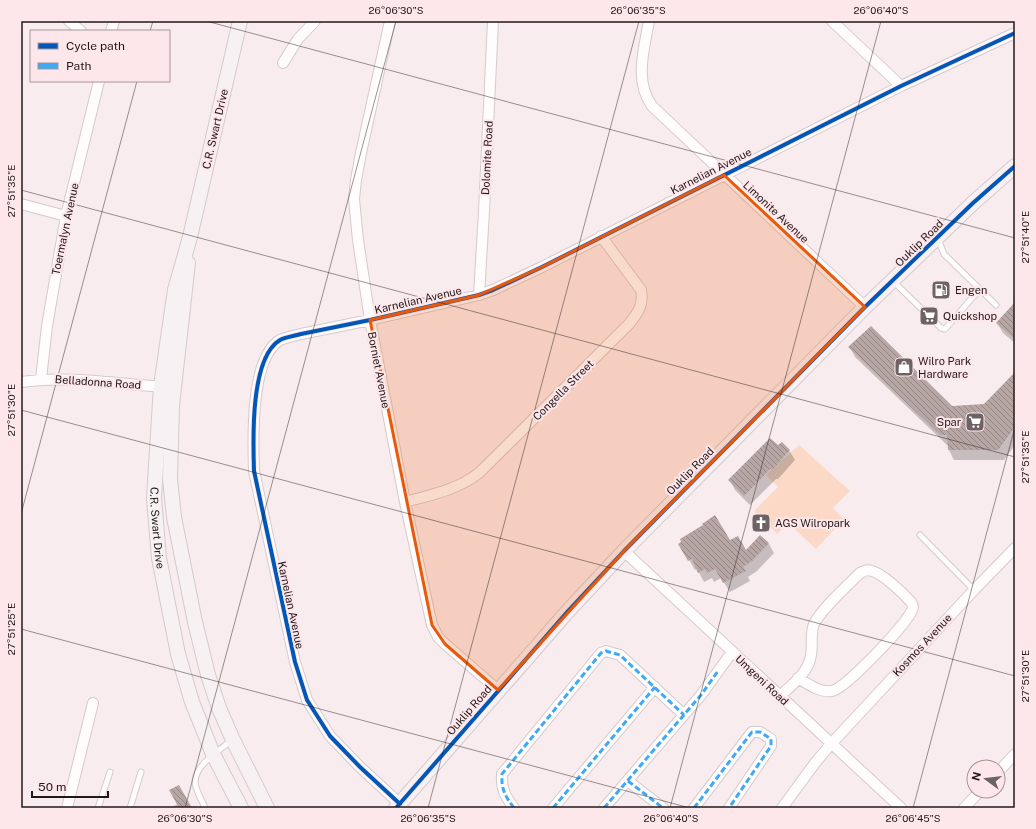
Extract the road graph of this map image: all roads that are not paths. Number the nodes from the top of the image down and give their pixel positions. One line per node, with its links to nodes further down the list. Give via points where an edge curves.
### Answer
1 (69, 21): 8 (street)
2 (240, 21): 27 (main road, C.R. Swart Drive, via 190,237 175,290)
3 (315, 21): 10 (street, via 298,39)
4 (390, 21): 24 (street, Borniet Avenue, via 354,190 358,240)
5 (493, 21): 21 (street, Dolomite Road)
6 (649, 21): 14 (street, Limonite Avenue, via 641,67 648,100)
7 (832, 21): 12 (street)
8 (80, 30)
9 (1015, 33): 12 (street, Karnelian Avenue)
10 (283, 63)
11 (100, 82): 16 (street, Toermalyn Avenue)
12 (901, 86): 14 (street, Karnelian Avenue)
13 (1015, 166): 18 (main road, Ouklip Road, via 972,202)
14 (724, 175): 17 (street, Karnelian Avenue); 23 (street, Limonite Avenue)
15 (21, 204): 16 (street)
16 (66, 216): 25 (street, Toermalyn Avenue, via 47,326)
17 (601, 236): 21 (street, Karnelian Avenue, via 542,267); 28 (street, Congella Street, via 641,290 639,312 479,473 454,488)
18 (938, 237): 19 (main road, Ouklip Road); 20 (lane, via 944,254)
19 (893, 281): 20 (lane, via 945,329); 23 (main road, Ouklip Road)
20 (980, 289): 22 (lane)
21 (479, 295): 24 (street, Karnelian Avenue)
22 (996, 305)
23 (865, 308): 31 (main road, Ouklip Road)
24 (370, 320): 28 (street, Borniet Avenue); 49 (street, Karnelian Avenue, via 287,338 272,348 264,360 258,382 253,439 254,471 295,662 307,700 330,736)
25 (41, 379): 26 (street, Belladonna Road); 27 (street, Belladonna Road)
26 (21, 382)
27 (168, 387): 40 (main road, C.R. Swart Drive, via 172,413 170,479 174,517 208,675); 42 (main road, C.R. Swart Drive, via 154,498 159,558 178,654 192,702)
28 (405, 502): 36 (street, Borniet Avenue, via 435,632 445,644)
29 (920, 535): 32 (lane)
30 (1015, 548): 32 (street, Kosmos Avenue)
31 (624, 551): 33 (street, Umgeni Road); 36 (main road, Ouklip Road)
32 (974, 590): 41 (street, Kosmos Avenue)
33 (732, 652): 37 (street, Umgeni Road); 39 (street)
34 (798, 678): 34 (street, via 810,662 814,623 860,573 872,571 884,578 913,605 903,624 845,684 832,691 818,689); 37 (street)
35 (655, 687): 39 (street); 56 (street, via 620,654 601,652 502,774 501,784 505,796); 57 (street)
36 (498, 690): 49 (main road, Ouklip Road)
37 (780, 696): 41 (street, Umgeni Road)
38 (93, 702): 50 (street)
39 (684, 714): 47 (street)
40 (232, 740): 42 (lane); 55 (main road, C.R. Swart Drive)
41 (831, 744): 62 (street, Kosmos Avenue); 63 (street, Umgeni Road)
42 (213, 754): 53 (lane, via 200,769 195,782); 54 (main road, C.R. Swart Drive)
43 (1015, 754): 44 (street)
44 (1006, 764)
45 (110, 772): 51 (lane)
46 (141, 772): 52 (lane)
47 (628, 782): 58 (street); 59 (street)
48 (972, 799): 64 (street)
49 (398, 806)
50 (67, 808)
51 (98, 808)
52 (130, 808)
53 (205, 808)
54 (241, 808)
55 (267, 808)
56 (514, 808)
57 (553, 808)
58 (604, 808)
59 (662, 808)
60 (694, 808): 61 (street, via 752,732 760,732 771,739 771,746)
61 (729, 808)
62 (782, 808)
63 (901, 808)
64 (964, 808)

